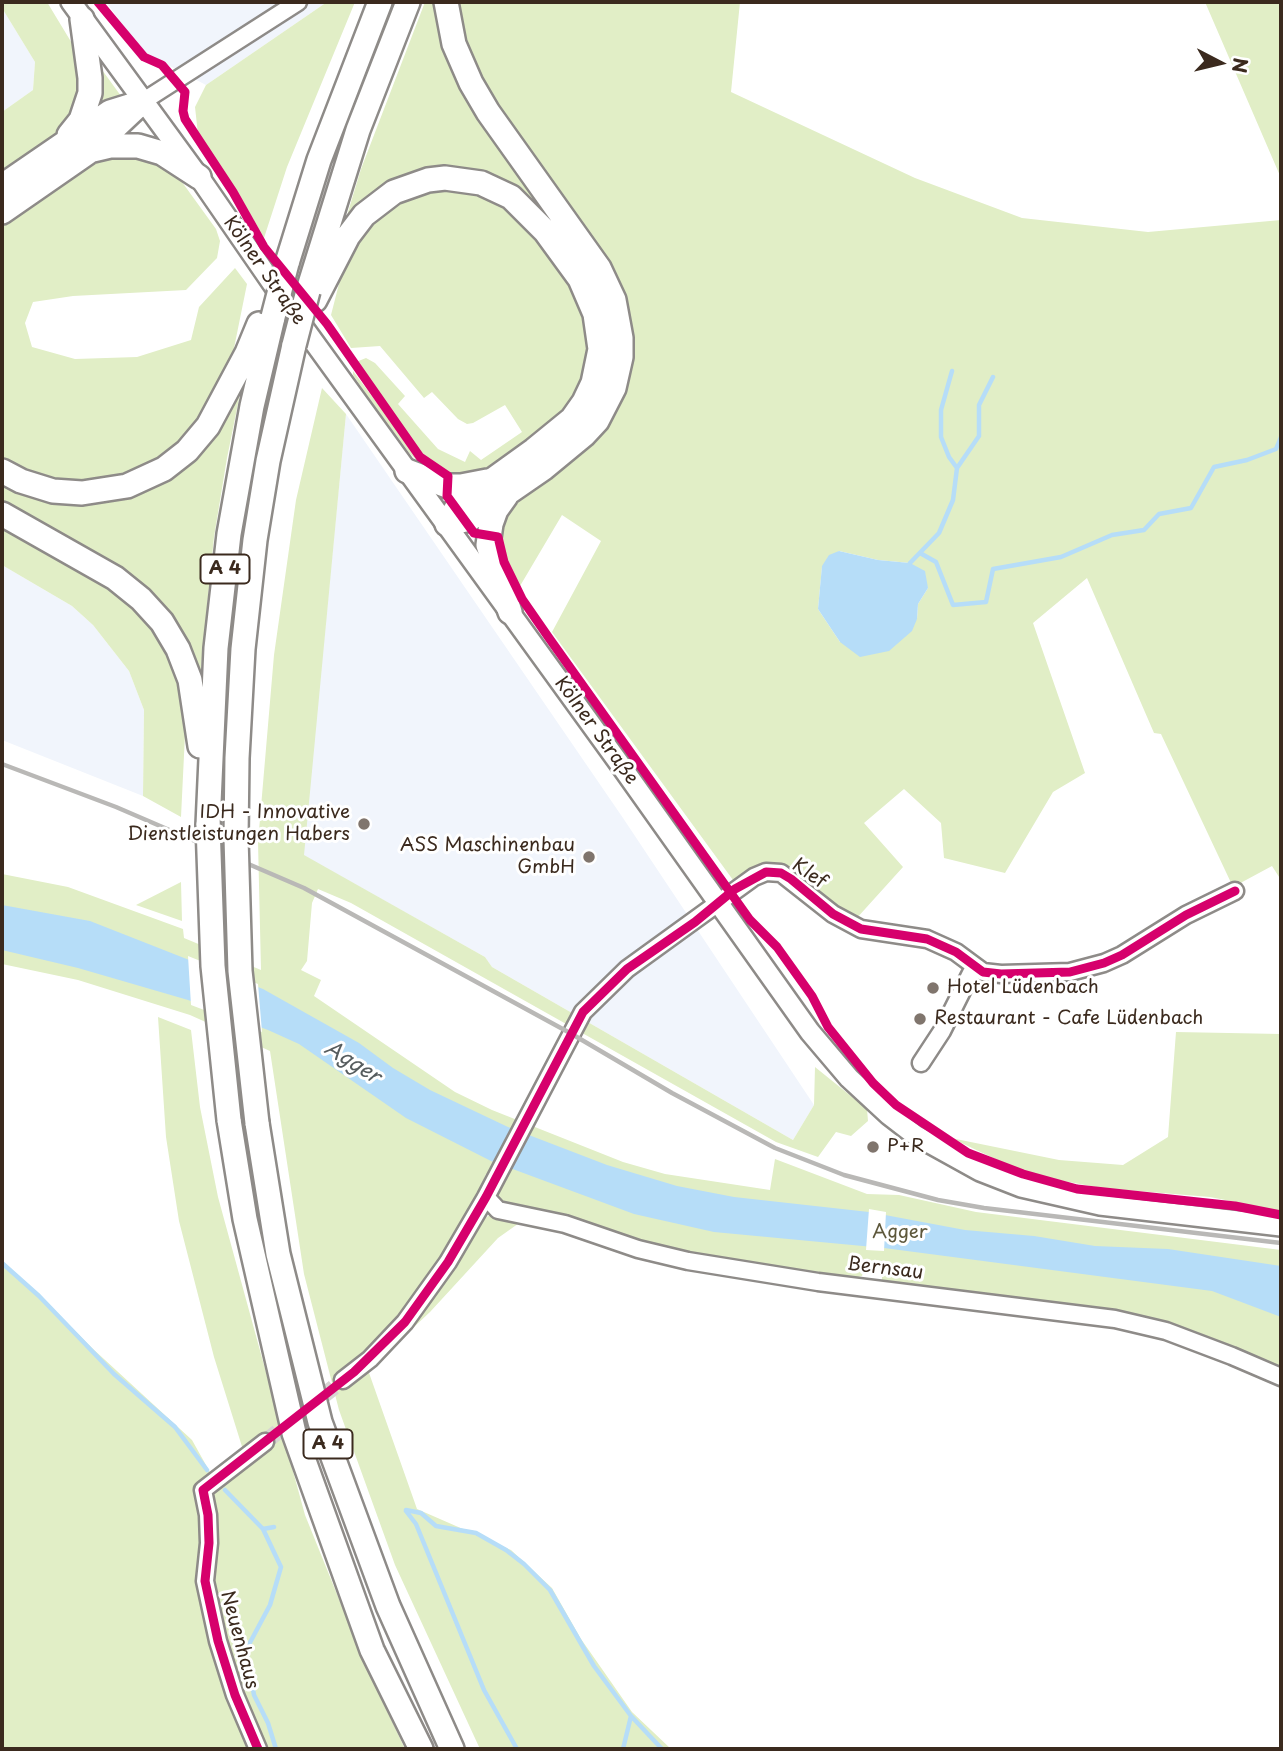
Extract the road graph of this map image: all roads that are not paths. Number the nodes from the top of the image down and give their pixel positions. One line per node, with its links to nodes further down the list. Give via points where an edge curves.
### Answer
1 (298, 2): 6 (street)
2 (380, 2): 13 (highway, bridge, via 319,160)
3 (408, 2): 12 (highway, via 358,130)
4 (446, 2): 16 (highway, via 454,44 471,83 599,268 614,300 621,338 618,374 597,421 570,448)
5 (76, 10): 6 (main road, Kölner Straße); 7 (highway, via 90,93 81,120)
6 (142, 102): 7 (highway, via 110,112); 8 (highway); 9 (main road, Kölner Straße)
7 (63, 143): 10 (highway)
8 (90, 151): 9 (highway, via 138,146 162,153); 11 (highway)
9 (199, 177): 15 (main road, Kölner Straße)
10 (2, 186)
11 (2, 212)
12 (311, 295): 16 (highway, via 364,215 394,192 428,180 463,179 497,189 524,208 580,279 595,314 599,357 593,383 572,419 534,450); 32 (highway, A 4, bridge, via 294,345 268,461 243,649 236,838 240,971 278,1254 320,1422 388,1606)
13 (270, 312): 14 (highway, via 208,426 164,469 127,486 82,493 53,491); 20 (highway, A 4, via 229,534 216,649)
14 (2, 471)
15 (407, 471): 16 (highway, via 447,486); 18 (main road, Kölner Straße)
16 (501, 486): 18 (highway, via 470,519); 19 (highway, via 488,545)
17 (2, 514): 20 (highway, via 115,578 151,609 172,636 194,696)
18 (447, 524): 19 (main road, Kölner Straße)
19 (510, 612): 22 (main road, Kölner Straße)
20 (208, 825): 31 (highway, A 4, bridge, via 213,966 229,1120 245,1219 294,1433 372,1650)
21 (1235, 891): 23 (street, Klef, via 1122,955 1084,969 1026,975)
22 (718, 903): 23 (street, Klef, via 754,877 780,873 861,929 927,939 956,952); 25 (street, Klef, via 626,969 583,1012); 26 (main road, Kölner Straße, via 810,1032 849,1078 888,1115 943,1153 1021,1187 1060,1198)
23 (974, 967): 24 (street)
24 (921, 1063)
25 (486, 1197): 27 (street, Bernsau, via 498,1210 713,1266 1128,1322 1166,1331); 28 (street, via 422,1302 388,1341)
26 (1281, 1226)
27 (1281, 1377)
28 (343, 1380)
29 (265, 1442): 30 (street, Neuenhaus, via 202,1490 209,1525 205,1581 231,1684)
30 (258, 1749)
31 (421, 1749)
32 (452, 1749)

